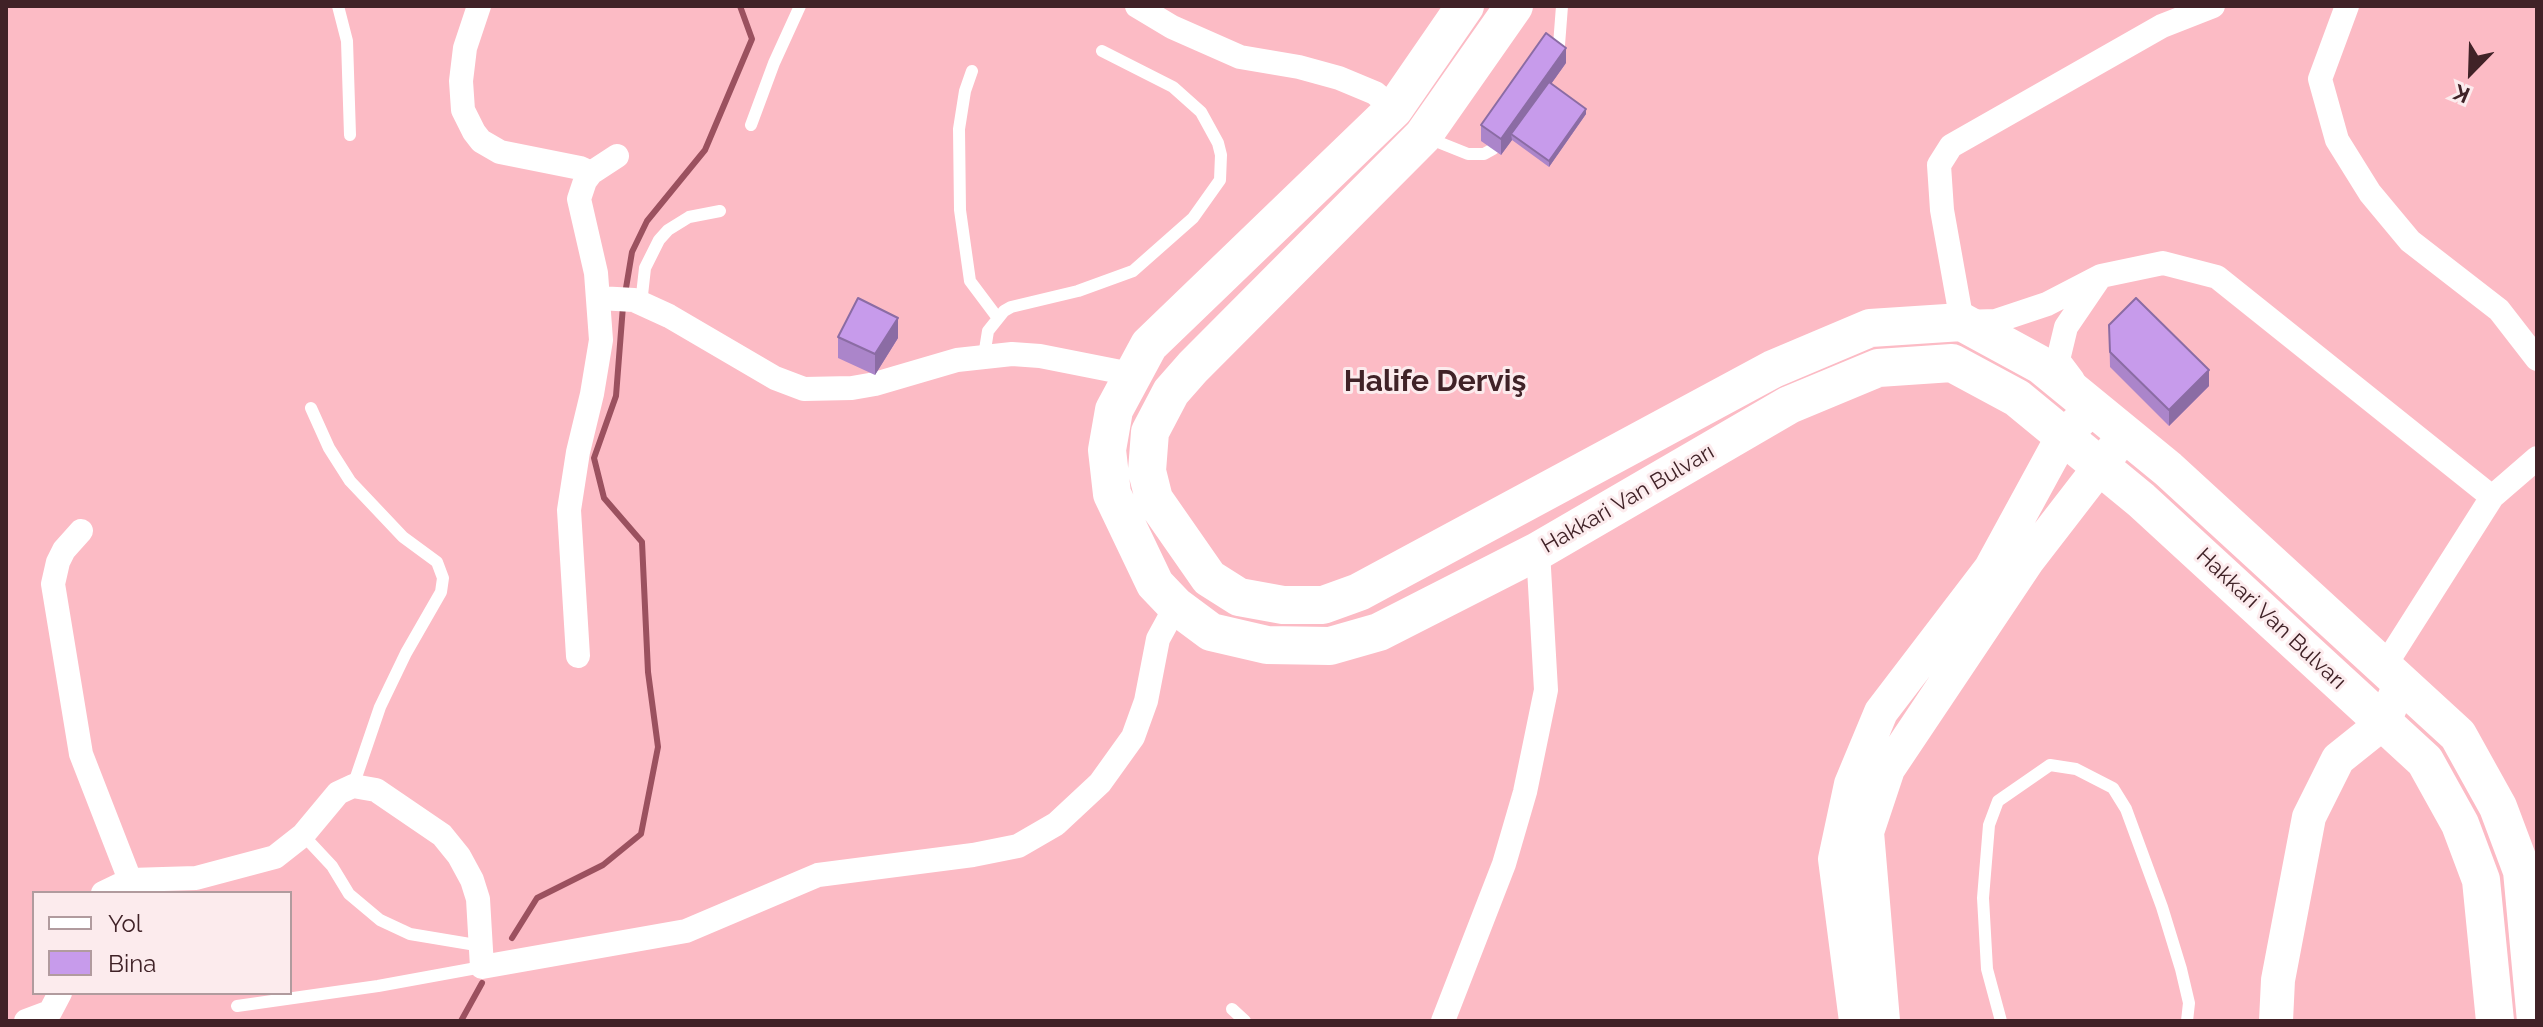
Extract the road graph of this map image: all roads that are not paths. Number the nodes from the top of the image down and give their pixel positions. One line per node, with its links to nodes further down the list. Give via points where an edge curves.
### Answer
1 (338, 6): 15 (lane, via 347,41)
2 (479, 6): 18 (street, via 461,81 463,110 474,132 500,152)
3 (800, 6): 14 (lane)
4 (1137, 6): 13 (street, via 1240,57 1299,67 1375,93)
5 (1465, 6): 13 (main road, Hakkari Van Bulvarı)
6 (1514, 6): 13 (main road, Hakkari Van Bulvarı)
7 (1562, 6): 11 (lane)
8 (2213, 6): 23 (street, via 2162,26 1951,146 1939,165)
9 (2347, 6): 25 (street, via 2320,79 2337,140 2370,193 2410,241 2499,310)
10 (1102, 51): 22 (lane, via 1173,87 1201,112 1218,143 1220,180 1193,218 1133,271 1011,307)
11 (1558, 58)
12 (972, 71): 22 (lane, via 959,129 960,210 970,281)
13 (1409, 122): 16 (lane, via 1448,148 1468,154); 23 (main road, Hakkari Van Bulvarı, via 1171,392 1150,432 1147,471 1154,499 1209,578 1239,597 1323,605 1359,592 1773,369 1870,328); 26 (main road, Hakkari Van Bulvarı, via 1149,345)
14 (751, 125)
15 (350, 135)
16 (1493, 149)
17 (617, 156): 18 (street)
18 (591, 173): 21 (street, via 580,207 592,248)
19 (720, 211): 21 (lane, via 689,217 668,230)
20 (2101, 276): 23 (street, via 1996,321); 28 (street, via 2066,327 2058,360); 33 (street, via 2163,263 2217,277)
21 (621, 300): 24 (street, via 669,316 775,378 804,389 875,384); 37 (street, via 601,340 569,510)
22 (997, 317): 24 (lane, via 988,331)
23 (1962, 322): 28 (main road, Hakkari Van Bulvarı, via 2041,365)
24 (984, 356): 26 (street, via 1040,356)
25 (2537, 359)
26 (1131, 374): 36 (main road, Hakkari Van Bulvarı, via 1114,410 1107,450 1112,494 1155,584)
27 (311, 408): 40 (lane, via 350,481 403,537 437,562 443,578 441,592 387,692)
28 (2093, 408): 29 (main road, Hakkari Van Bulvarı); 30 (street)
29 (2125, 434): 32 (street); 38 (main road, Hakkari Van Bulvarı)
30 (2063, 436): 32 (main road, Hakkari Van Bulvarı); 35 (main road, Hakkari Van Bulvarı, via 2017,398 1952,363 1878,368 1789,405); 51 (street, via 1991,568 1881,712 1851,784 1835,859)
31 (2537, 458): 33 (street)
32 (2102, 468): 39 (main road, Hakkari Van Bulvarı); 52 (street, via 2028,560 1888,769 1867,832)
33 (2492, 497): 38 (street)
34 (81, 531): 42 (street, via 64,550 53,584 81,754)
35 (1538, 551): 36 (main road, Hakkari Van Bulvarı, via 1379,632 1330,646 1267,645 1211,632); 50 (street, via 1546,690 1504,864)
36 (1176, 606): 44 (street, via 1158,639 1133,737 1100,783 1056,824 1018,846 818,875 686,931)
37 (578, 656)
38 (2392, 675): 39 (street); 57 (main road, Hakkari Van Bulvarı, via 2458,735 2498,807 2522,871)
39 (2383, 723): 55 (street, via 2338,759 2309,817 2278,980); 56 (main road, Hakkari Van Bulvarı, via 2425,761 2460,824 2481,880)
40 (353, 786): 41 (street, via 338,793); 44 (street, via 376,790 442,835 459,856 478,899)
41 (303, 835): 42 (street, via 275,857 223,872 170,881); 44 (lane, via 349,894 380,920)
42 (130, 880): 43 (street)
43 (107, 891)
44 (482, 956): 46 (lane, via 378,986)
45 (59, 995): 48 (street, via 50,1012)
46 (237, 1006)
47 (1232, 1009): 49 (lane)
48 (26, 1021)
49 (1245, 1021)
50 (1443, 1021)
51 (1856, 1021)
52 (1883, 1021)
53 (2001, 1021): 54 (lane, via 1987,969 1983,898 1989,825 1998,801 2050,765 2076,769 2113,788 2126,809 2181,969 2189,1003)
54 (2187, 1021)
55 (2276, 1021)
56 (2495, 1021)
57 (2536, 1021)

